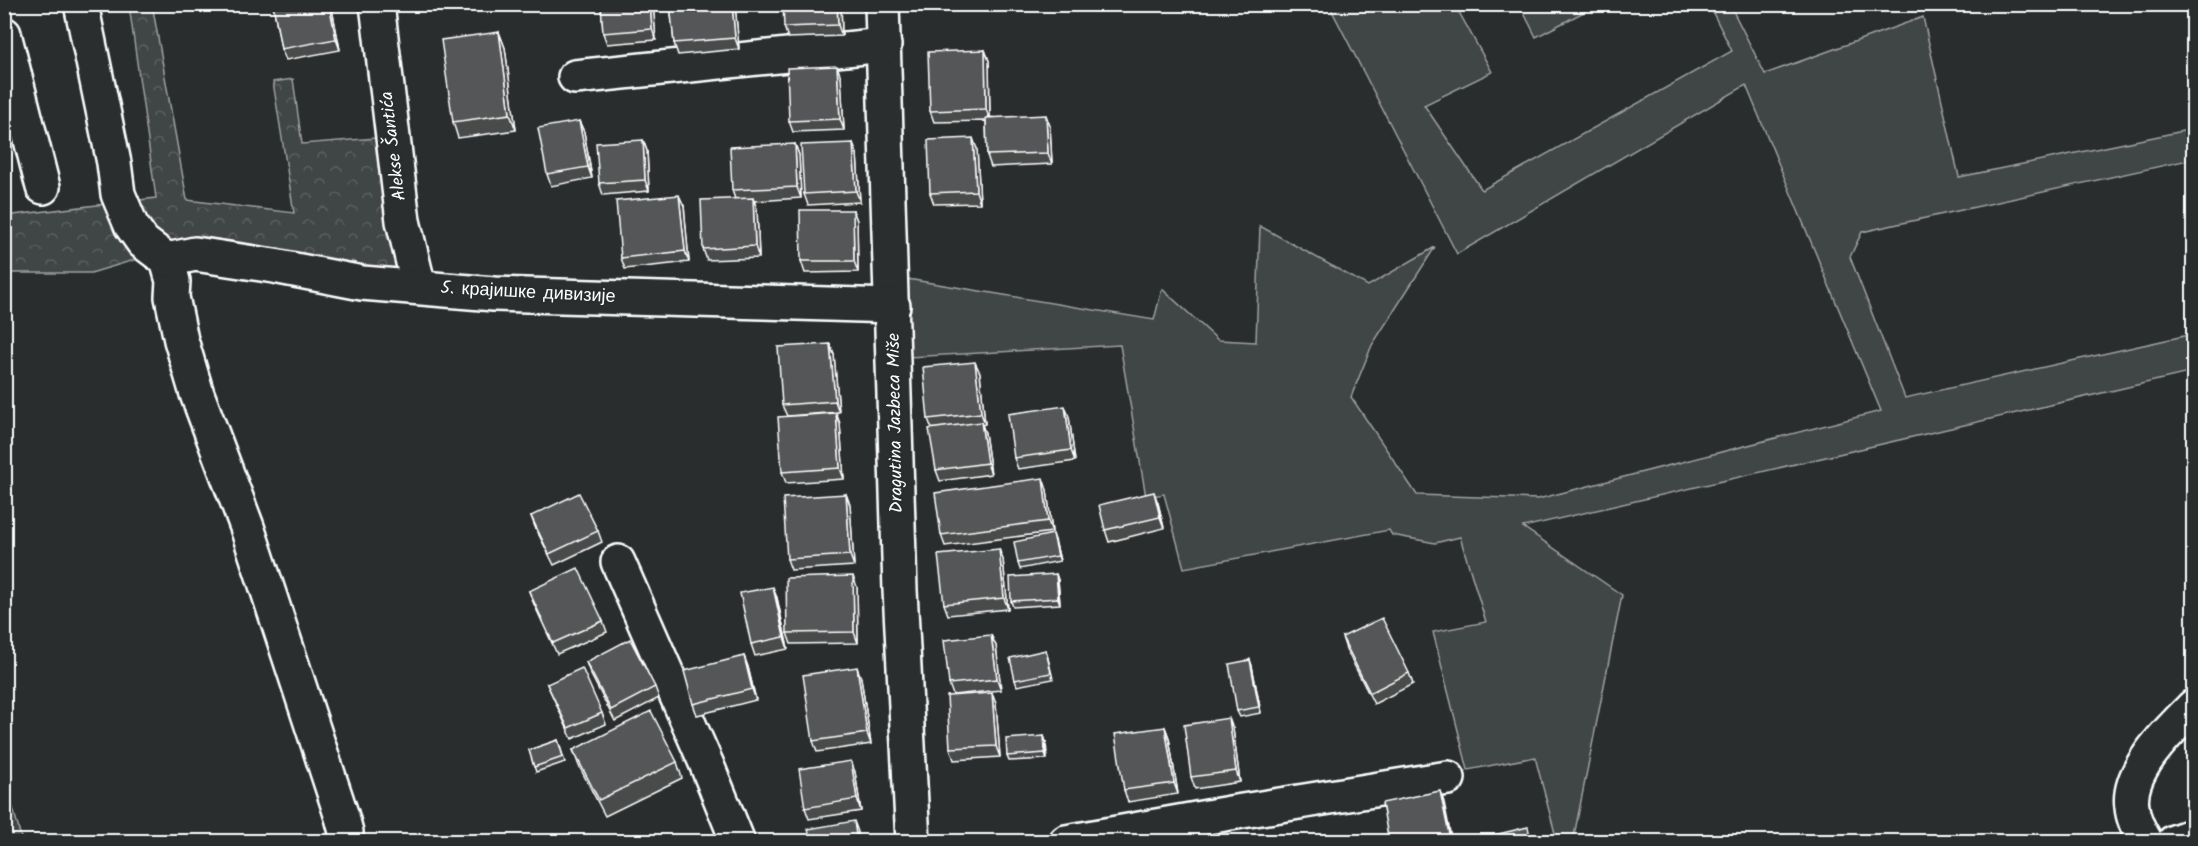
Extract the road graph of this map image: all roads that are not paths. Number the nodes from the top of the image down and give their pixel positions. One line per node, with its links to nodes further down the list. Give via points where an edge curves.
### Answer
1 (81, 4): 8 (street, via 118,194 130,225 143,242)
2 (377, 4): 9 (street, Alekse Šantića, via 403,221)
3 (882, 4): 5 (street, Dragutina Jazbeca Miše)
4 (4, 34): 7 (street)
5 (884, 45): 6 (street); 10 (street, Dragutina Jazbeca Miše)
6 (575, 77)
7 (43, 187)
8 (167, 260): 9 (street, 5. крајишке дивизије, via 195,254 362,283); 15 (street, via 181,340 197,394 247,527 342,817)
9 (419, 287): 10 (street, 5. крајишке дивизије, via 494,294)
10 (893, 306): 17 (street, Dragutina Jazbeca Miše, via 900,590)
11 (618, 562): 16 (street)
12 (2193, 706): 19 (street, via 2149,755 2135,780 2131,804)
13 (1448, 778): 18 (street)
14 (2193, 835): 20 (street)
15 (345, 842)
16 (738, 842)
17 (913, 842)
18 (1066, 842)
19 (2146, 842)
20 (2174, 842)

